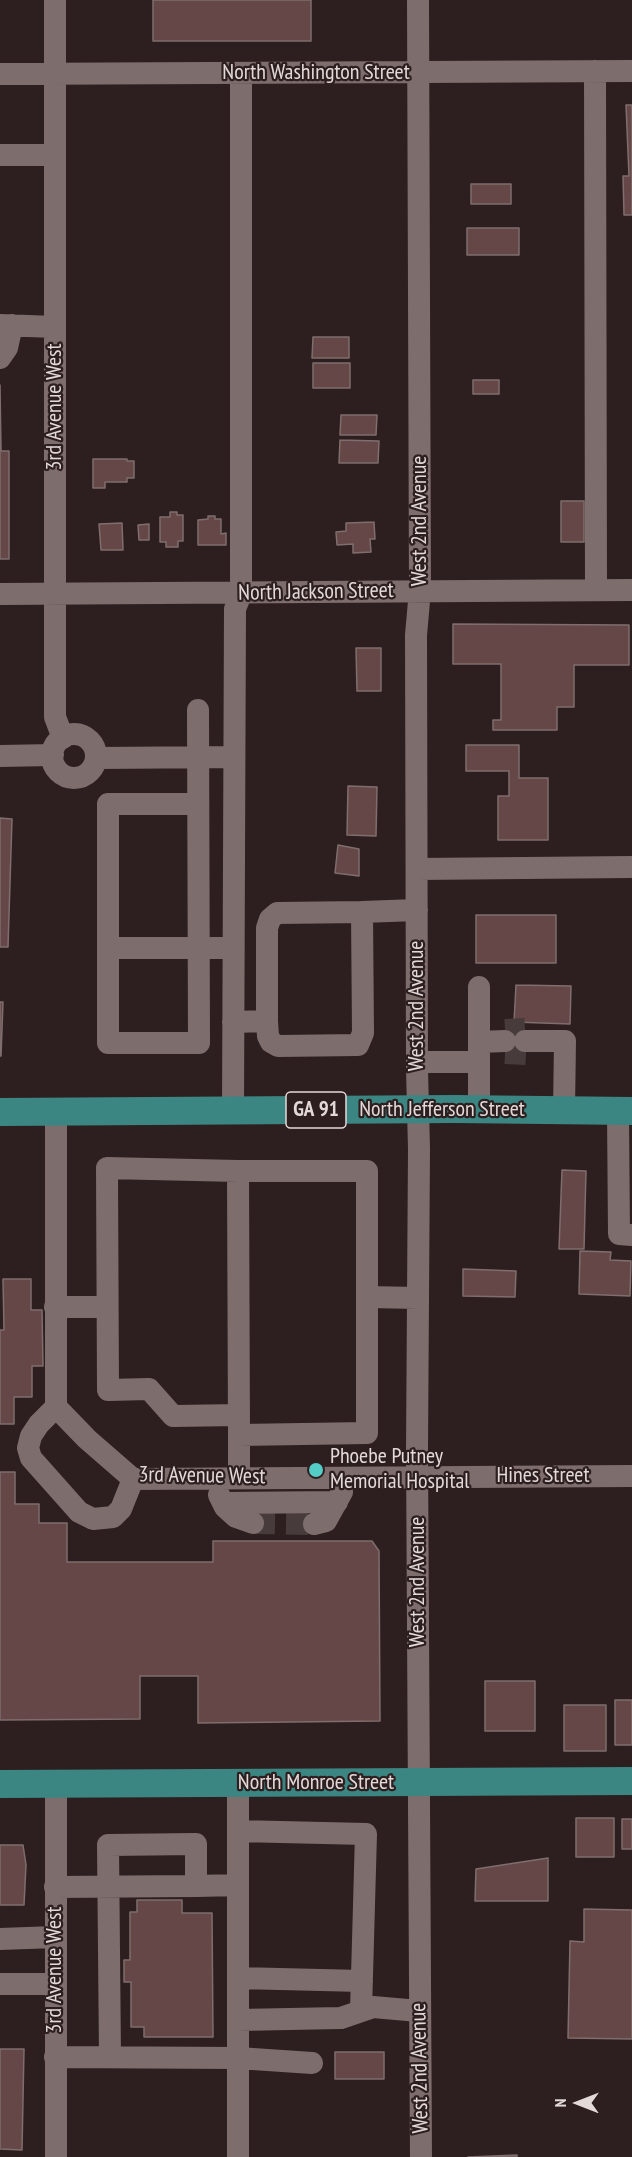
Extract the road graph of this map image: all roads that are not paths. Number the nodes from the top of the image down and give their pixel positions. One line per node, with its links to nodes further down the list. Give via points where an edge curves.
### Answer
1 (55, 0): 8 (street, 3rd Avenue West)
2 (418, 0): 5 (street, West 2nd Avenue)
3 (595, 71): 4 (street, North Washington Street); 5 (street, North Washington Street); 15 (street)
4 (632, 71)
5 (419, 72): 7 (street, North Washington Street); 14 (street, West 2nd Avenue)
6 (0, 74): 8 (street, North Washington Street)
7 (241, 74): 8 (street, North Washington Street); 19 (street)
8 (55, 75): 10 (street, 3rd Avenue West)
9 (0, 155): 10 (street)
10 (55, 155): 12 (street, 3rd Avenue West)
11 (6, 325): 12 (street); 13 (street, via 7,348)
12 (55, 327): 18 (street, 3rd Avenue West)
13 (0, 358)
14 (420, 590): 15 (street, North Jackson Street); 19 (street, North Jackson Street); 28 (street, West 2nd Avenue, via 416,634)
15 (596, 590): 16 (street, North Jackson Street)
16 (632, 590)
17 (0, 594): 18 (street, North Jackson Street)
18 (55, 594): 19 (street, North Jackson Street); 21 (street, 3rd Avenue West)
19 (241, 594): 23 (street, via 235,609)
20 (198, 710): 24 (street)
21 (58, 747): 22 (street); 25 (street, via 76,735 88,740); 25 (street, via 57,769 69,778 84,776)
22 (0, 756)
23 (234, 756): 24 (street); 33 (street)
24 (199, 757): 25 (street); 26 (street)
25 (96, 758)
26 (198, 804): 31 (street, via 108,804); 32 (street)
27 (632, 867): 28 (street)
28 (417, 869): 29 (street, West 2nd Avenue)
29 (417, 910): 30 (street); 38 (street, West 2nd Avenue)
30 (362, 912): 35 (street, via 277,913 270,919); 35 (street, via 363,1033 358,1045 278,1046 268,1036)
31 (108, 948): 32 (street); 32 (street, via 108,1043 199,1043)
32 (199, 948): 33 (street)
33 (233, 948): 36 (street)
34 (479, 987): 37 (street)
35 (267, 1021): 36 (street)
36 (233, 1022): 39 (street)
37 (508, 1043): 38 (street); 41 (street); 42 (street, via 565,1041)
38 (417, 1062): 40 (street, West 2nd Avenue)
39 (233, 1110): 40 (main road, North Jefferson Street / GA 91); 45 (main road, North Jefferson Street / GA 91)
40 (418, 1110): 41 (main road, North Jefferson Street / GA 91); 49 (street, West 2nd Avenue)
41 (479, 1110): 42 (main road, North Jefferson Street / GA 91)
42 (564, 1110): 43 (main road, North Jefferson Street / GA 91)
43 (625, 1111): 47 (street, via 619,1234)
44 (0, 1112): 45 (main road, North Jefferson Street / GA 91)
45 (56, 1112): 50 (street)
46 (238, 1171): 48 (street, via 367,1171); 51 (street, via 107,1168); 53 (street)
47 (632, 1235)
48 (367, 1297): 49 (street); 53 (street, via 367,1433)
49 (418, 1298): 55 (street, West 2nd Avenue)
50 (55, 1307): 51 (street); 52 (street)
51 (107, 1307): 53 (street, via 108,1390 149,1389 173,1416)
52 (56, 1407): 59 (street, 3rd Avenue West); 59 (street, via 39,1424 28,1448 31,1458 79,1512 93,1519 113,1517 121,1509)
53 (239, 1425): 57 (street)
54 (632, 1476): 55 (street, Hines Street)
55 (418, 1477): 58 (street, 3rd Avenue West); 65 (street, West 2nd Avenue)
56 (209, 1478): 57 (street, 3rd Avenue West); 59 (street, 3rd Avenue West); 61 (street)
57 (239, 1478): 58 (street, 3rd Avenue West)
58 (349, 1478): 60 (street)
59 (133, 1479)
60 (337, 1502): 61 (street); 63 (street, via 326,1521)
61 (223, 1503): 62 (street, via 236,1517)
62 (254, 1523)
63 (314, 1524)
64 (632, 1781): 65 (main road, North Monroe Street)
65 (418, 1782): 66 (main road, North Monroe Street); 81 (street, West 2nd Avenue)
66 (238, 1783): 68 (main road, North Monroe Street); 69 (street)
67 (0, 1784): 68 (main road, North Monroe Street)
68 (56, 1784): 72 (street, 3rd Avenue West)
69 (238, 1831): 70 (street); 77 (street, via 366,1834)
70 (238, 1885): 71 (street); 76 (street)
71 (196, 1886): 73 (street); 73 (street, via 196,1844 108,1845)
72 (55, 1887): 73 (street); 74 (street, 3rd Avenue West)
73 (109, 1887): 84 (street)
74 (55, 1937): 75 (street); 79 (street, 3rd Avenue West)
75 (0, 1939)
76 (238, 1978): 77 (street); 82 (street)
77 (362, 1981): 80 (street)
78 (0, 1984): 79 (street)
79 (55, 1984): 83 (street, 3rd Avenue West)
80 (361, 2011): 81 (street, via 374,2007); 82 (street, via 342,2018)
81 (419, 2011): 89 (street, West 2nd Avenue)
82 (238, 2020): 85 (street)
83 (55, 2057): 84 (street); 87 (street, 3rd Avenue West)
84 (110, 2057): 85 (street)
85 (238, 2058): 86 (street); 88 (street)
86 (312, 2062)
87 (56, 2157)
88 (238, 2157)
89 (421, 2157)

